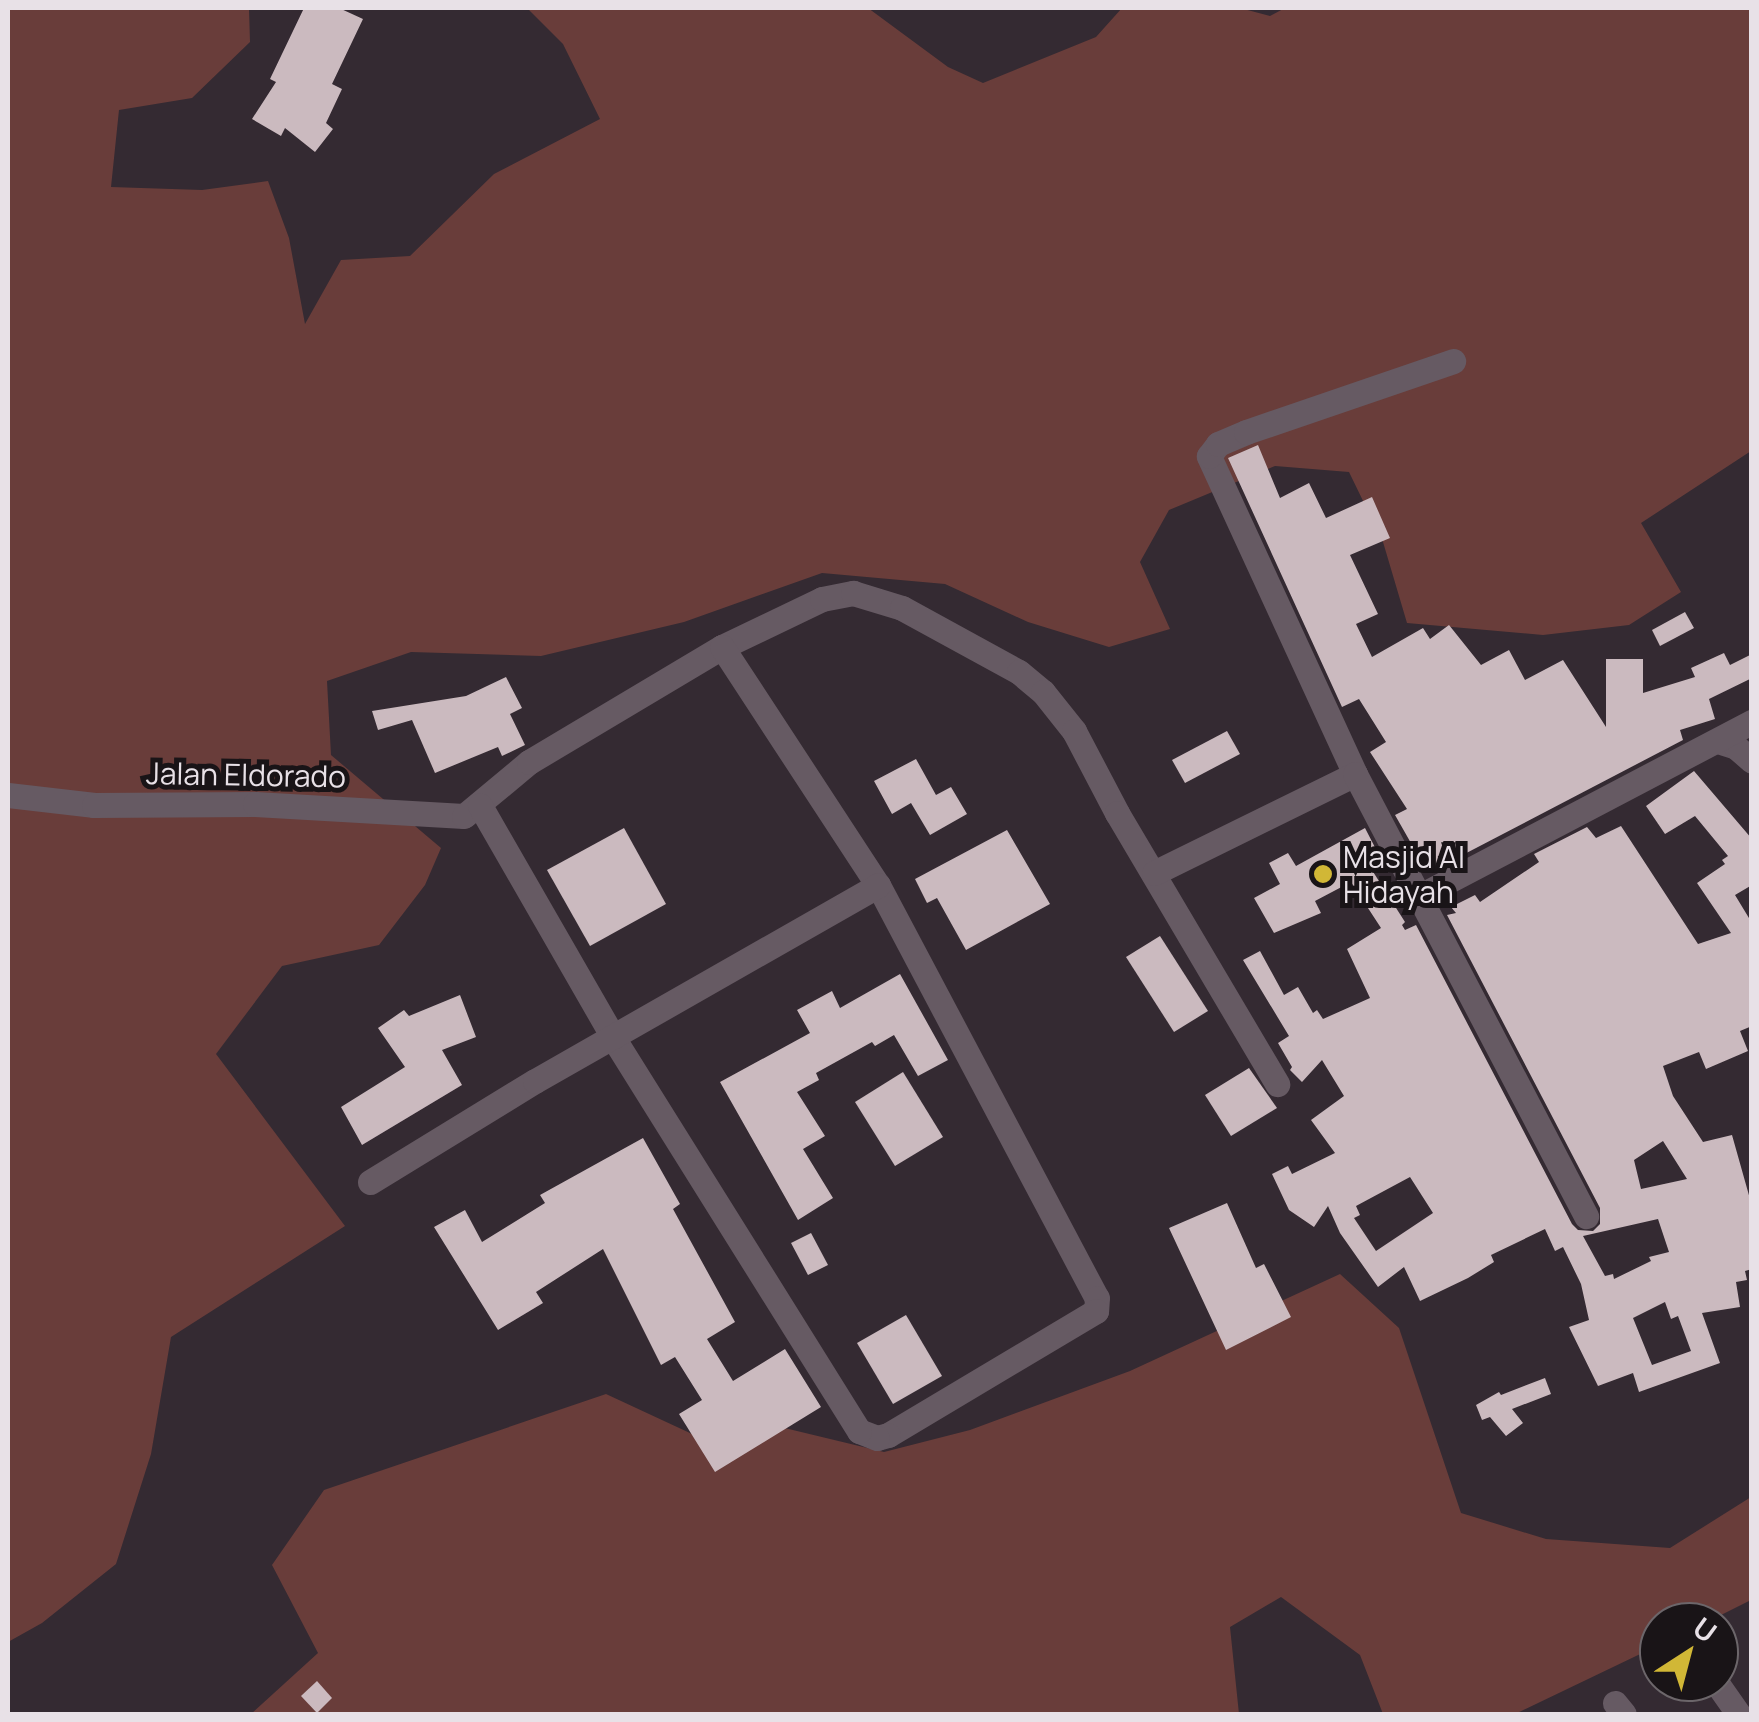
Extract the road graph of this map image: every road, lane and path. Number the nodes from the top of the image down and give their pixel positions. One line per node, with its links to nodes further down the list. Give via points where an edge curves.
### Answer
1 (1453, 362): 6 (street, via 1246,432 1218,444 1210,456)
2 (722, 647): 8 (street, via 529,762); 9 (street, via 822,599 852,593 902,608 987,652 1043,692 1074,731); 10 (street)
3 (1752, 722): 4 (street)
4 (1718, 742): 5 (street); 11 (street)
5 (1752, 760)
6 (1356, 774): 9 (street); 11 (street)
7 (8, 795): 8 (street, Jalan Eldorado, via 94,805 255,804 464,816)
8 (480, 806): 12 (street)
9 (1154, 873): 13 (street)
10 (878, 885): 12 (street); 12 (street, via 1097,1298 1089,1318 888,1436 867,1436 854,1425)
11 (1418, 897): 15 (street)
12 (613, 1037): 14 (street)
13 (1278, 1084)
14 (370, 1182)
15 (1586, 1216)

